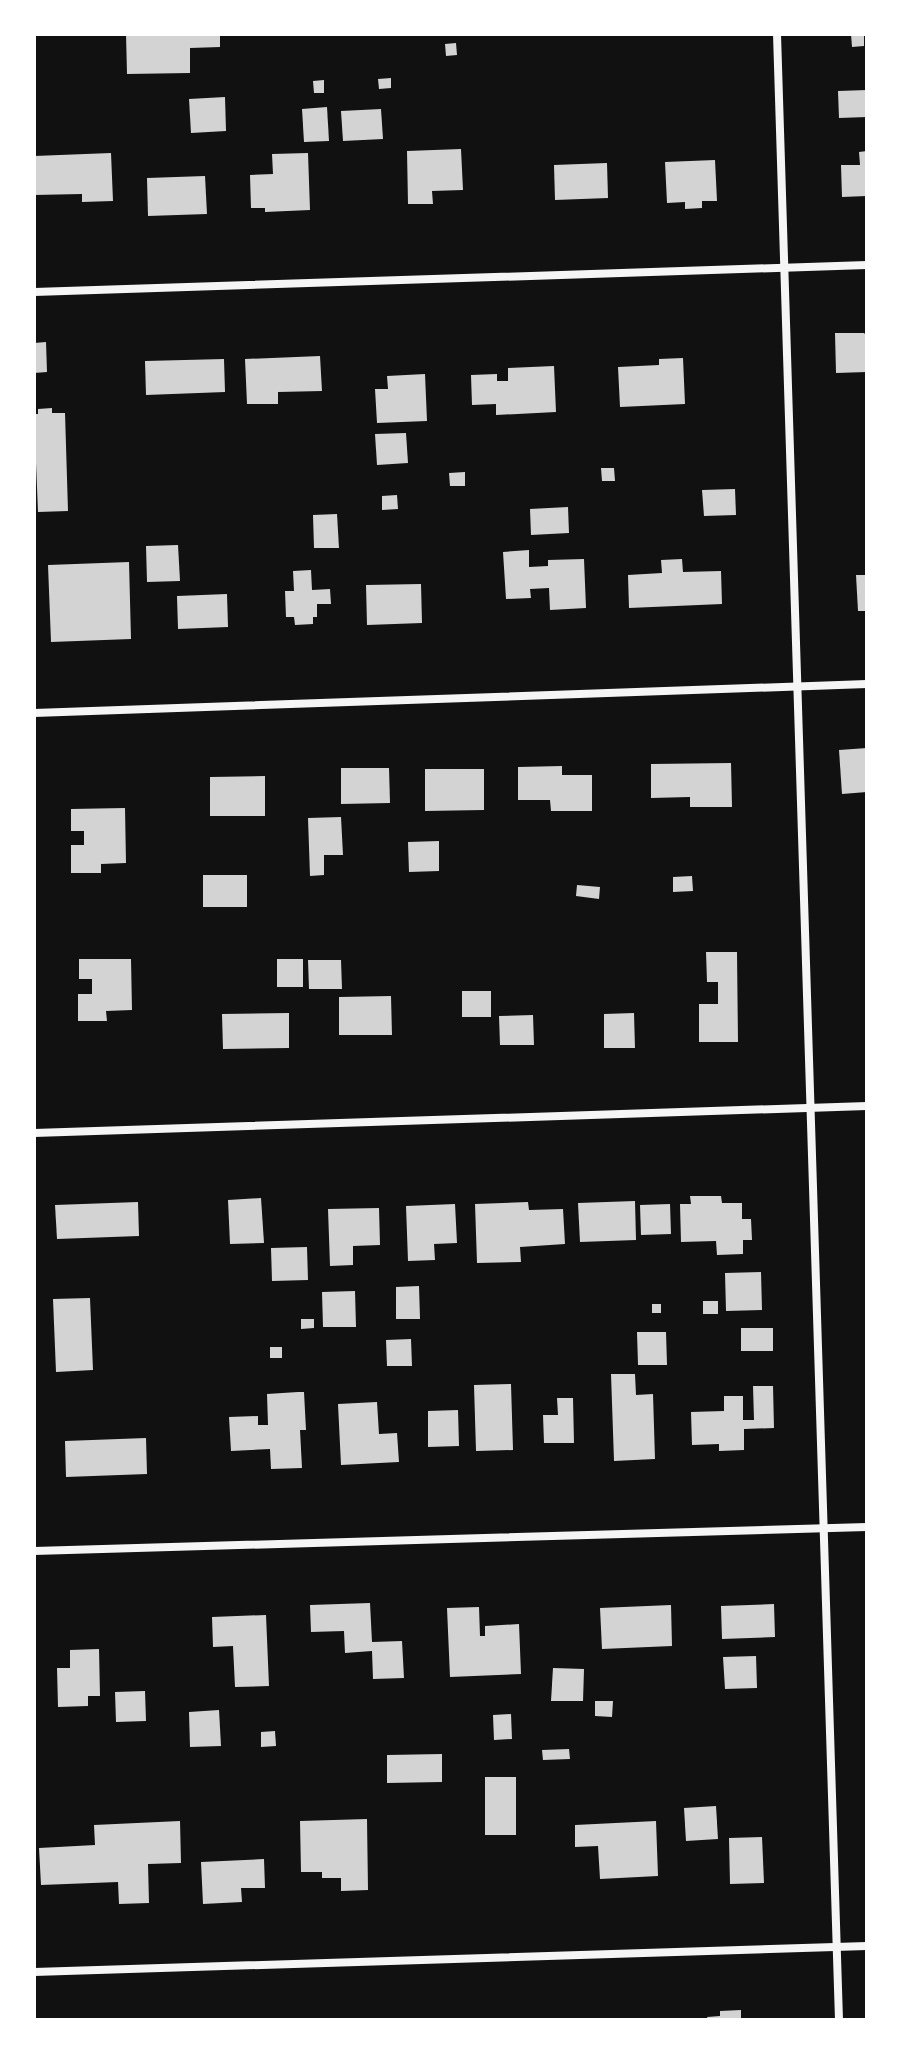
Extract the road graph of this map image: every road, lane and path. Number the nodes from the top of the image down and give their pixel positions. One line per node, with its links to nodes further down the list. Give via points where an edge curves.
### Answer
1 (777, 34): 3 (street)
2 (867, 265): 3 (street)
3 (784, 268): 4 (street); 6 (street)
4 (34, 292)
5 (867, 684): 6 (street)
6 (797, 686): 7 (street); 9 (street)
7 (34, 713)
8 (867, 1106): 9 (street)
9 (809, 1107): 10 (street); 12 (street)
10 (34, 1133)
11 (867, 1527): 12 (street)
12 (824, 1528): 13 (street); 15 (street)
13 (34, 1551)
14 (867, 1946): 15 (street)
15 (837, 1947): 16 (street); 17 (street)
16 (34, 1972)
17 (839, 2020)

